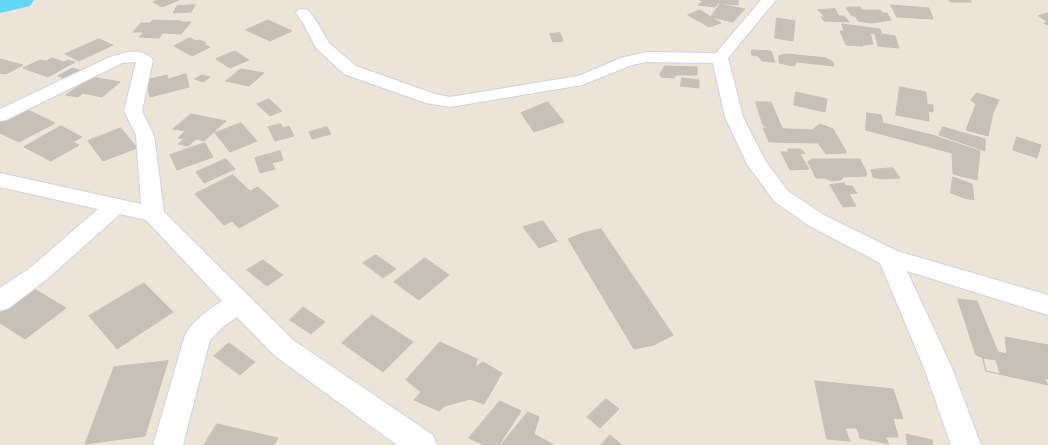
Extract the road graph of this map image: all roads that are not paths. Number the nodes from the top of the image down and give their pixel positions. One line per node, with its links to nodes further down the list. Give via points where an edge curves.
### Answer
1 (769, 0): 3 (street)
2 (303, 14): 3 (street, via 322,45 350,70 432,99 450,102 582,80 627,61 646,57)
3 (720, 58): 8 (street, via 734,118 757,164 781,196 816,220)
4 (0, 116): 7 (street, via 116,60 128,56 145,60 134,111 145,135)
5 (0, 180): 6 (street)
6 (115, 206): 7 (street); 9 (street, via 38,274)
7 (153, 214): 10 (street)
8 (889, 257): 11 (street); 14 (street, via 938,368)
9 (0, 302)
10 (239, 302): 12 (street, via 198,335); 13 (street, via 284,348)
11 (1048, 305)
12 (168, 445)
13 (422, 445)
14 (966, 445)

